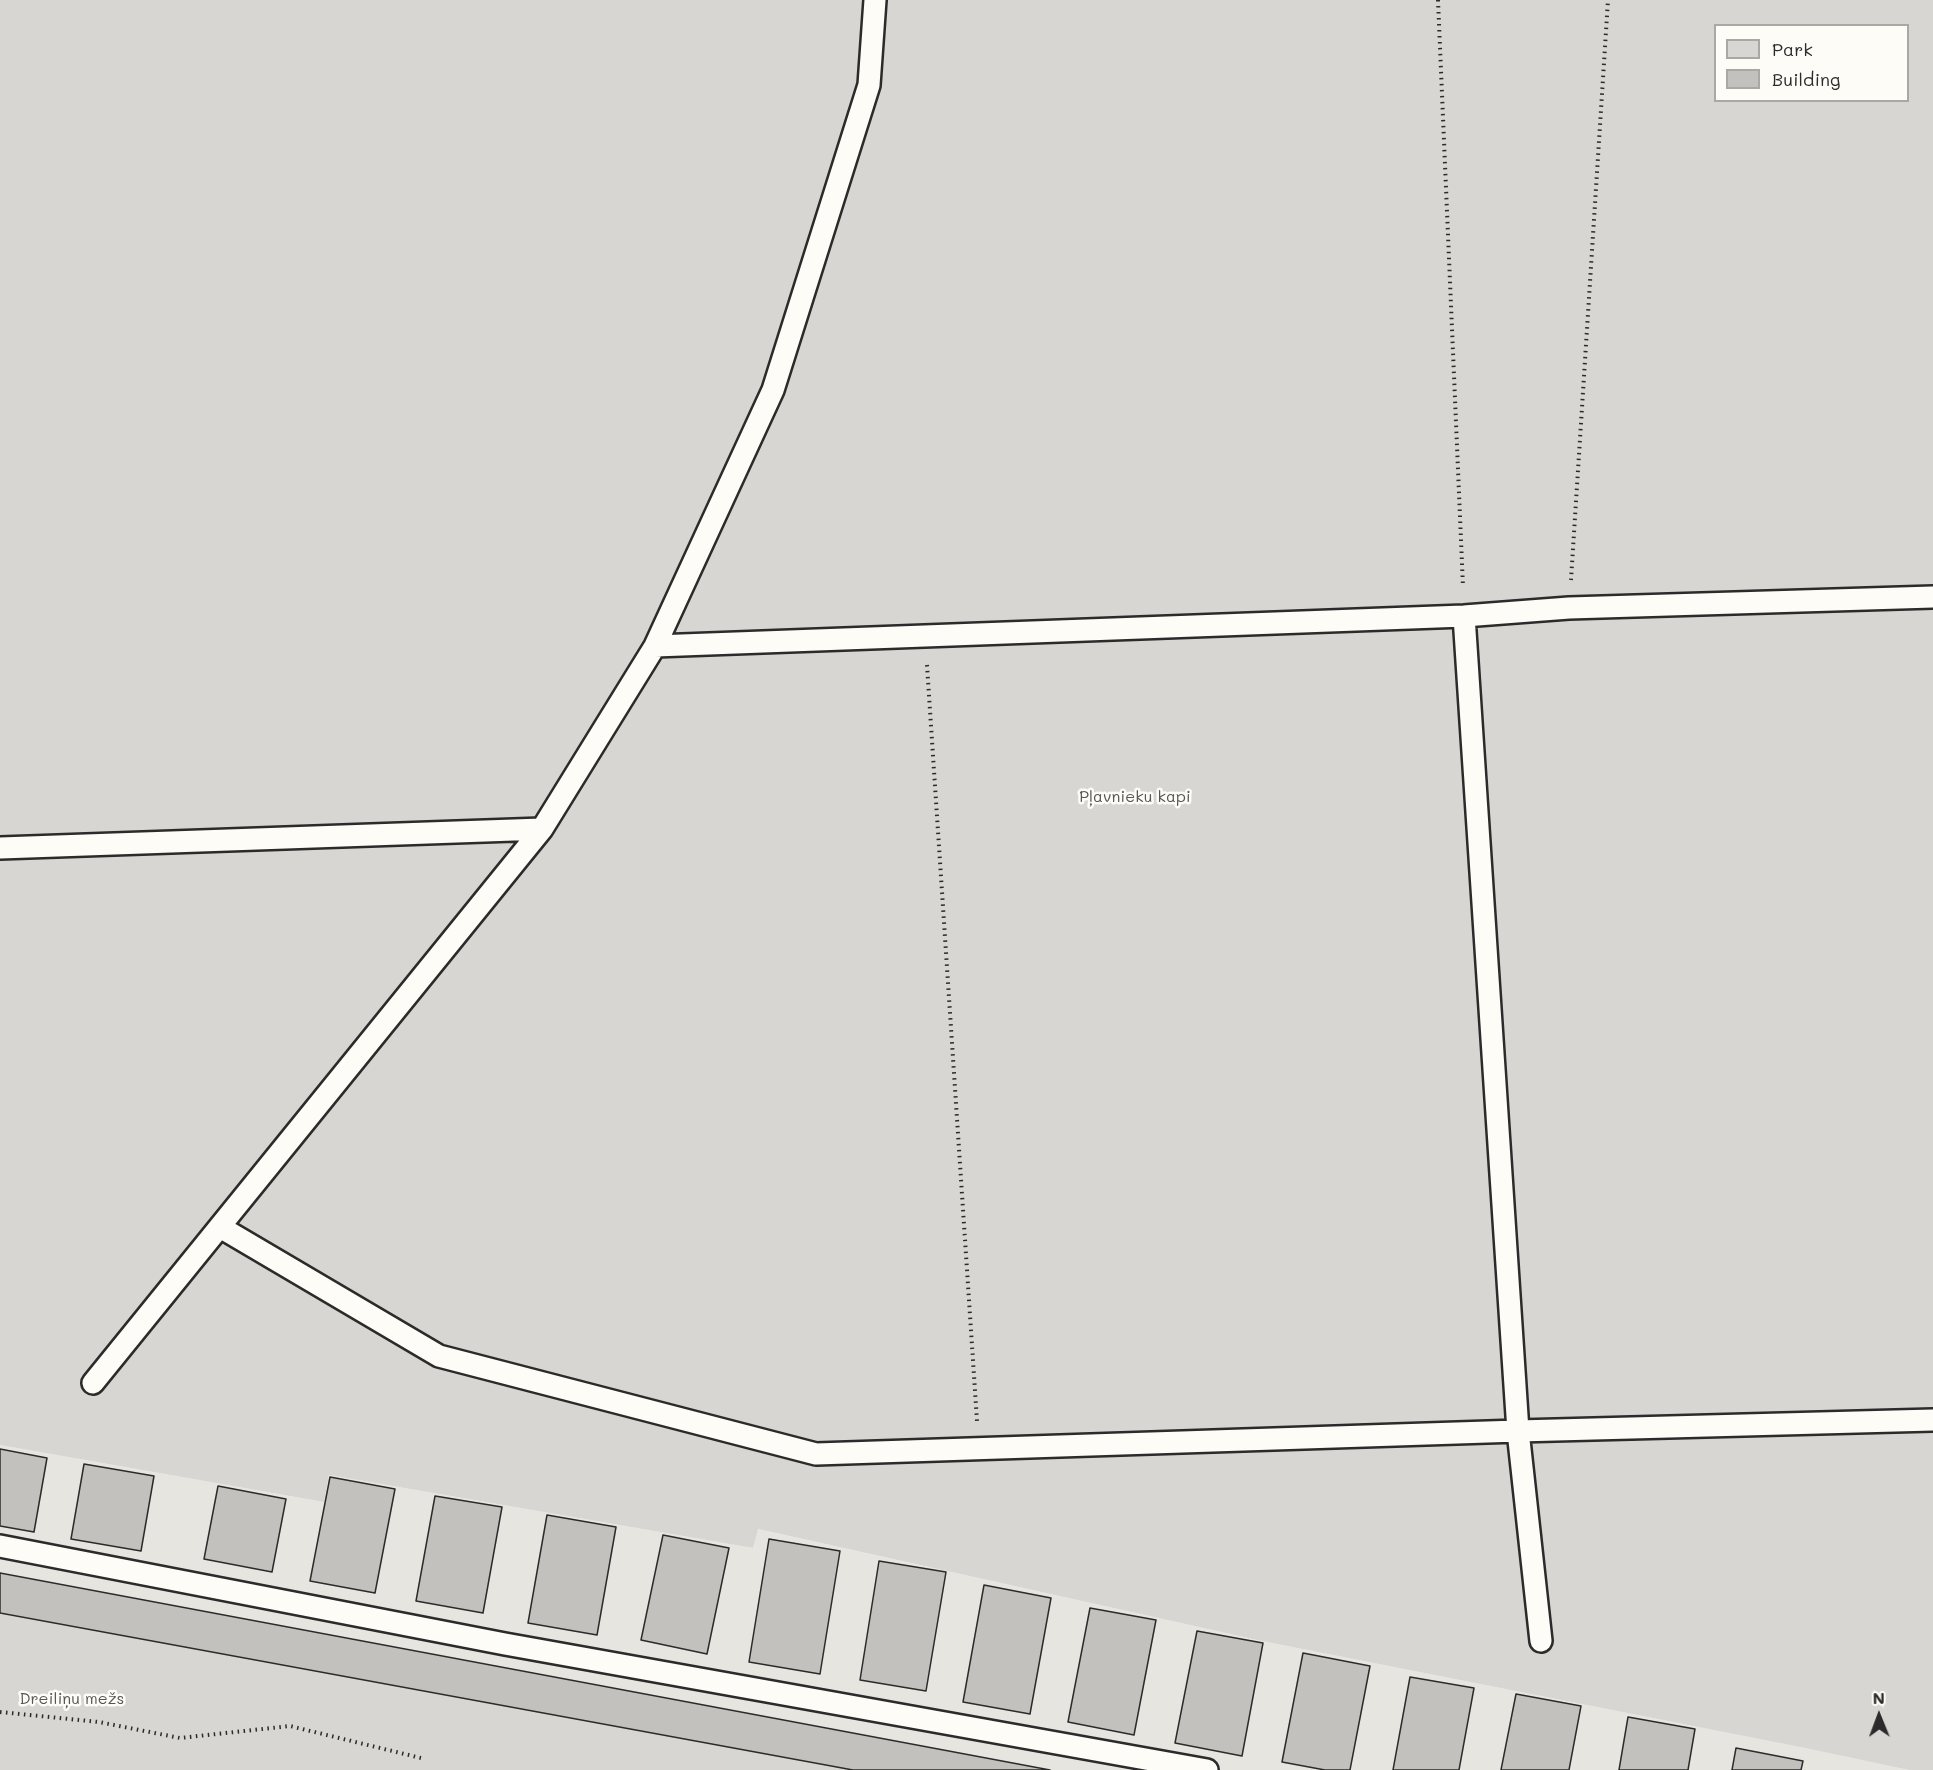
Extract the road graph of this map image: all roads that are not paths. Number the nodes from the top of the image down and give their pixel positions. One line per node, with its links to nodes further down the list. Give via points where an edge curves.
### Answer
1 (875, 0): 4 (lane, via 869,85 773,390)
2 (1933, 597): 3 (lane, via 1569,608)
3 (1464, 616): 4 (lane); 10 (lane)
4 (655, 646): 5 (lane)
5 (542, 829): 6 (lane); 7 (lane)
6 (0, 848)
7 (220, 1227): 8 (lane); 10 (lane, via 439,1356 816,1454)
8 (93, 1383)
9 (1933, 1420): 10 (lane)
10 (1518, 1431): 12 (lane)
11 (0, 1546): 13 (lane, via 505,1644)
12 (1541, 1641)
13 (1207, 1770)

